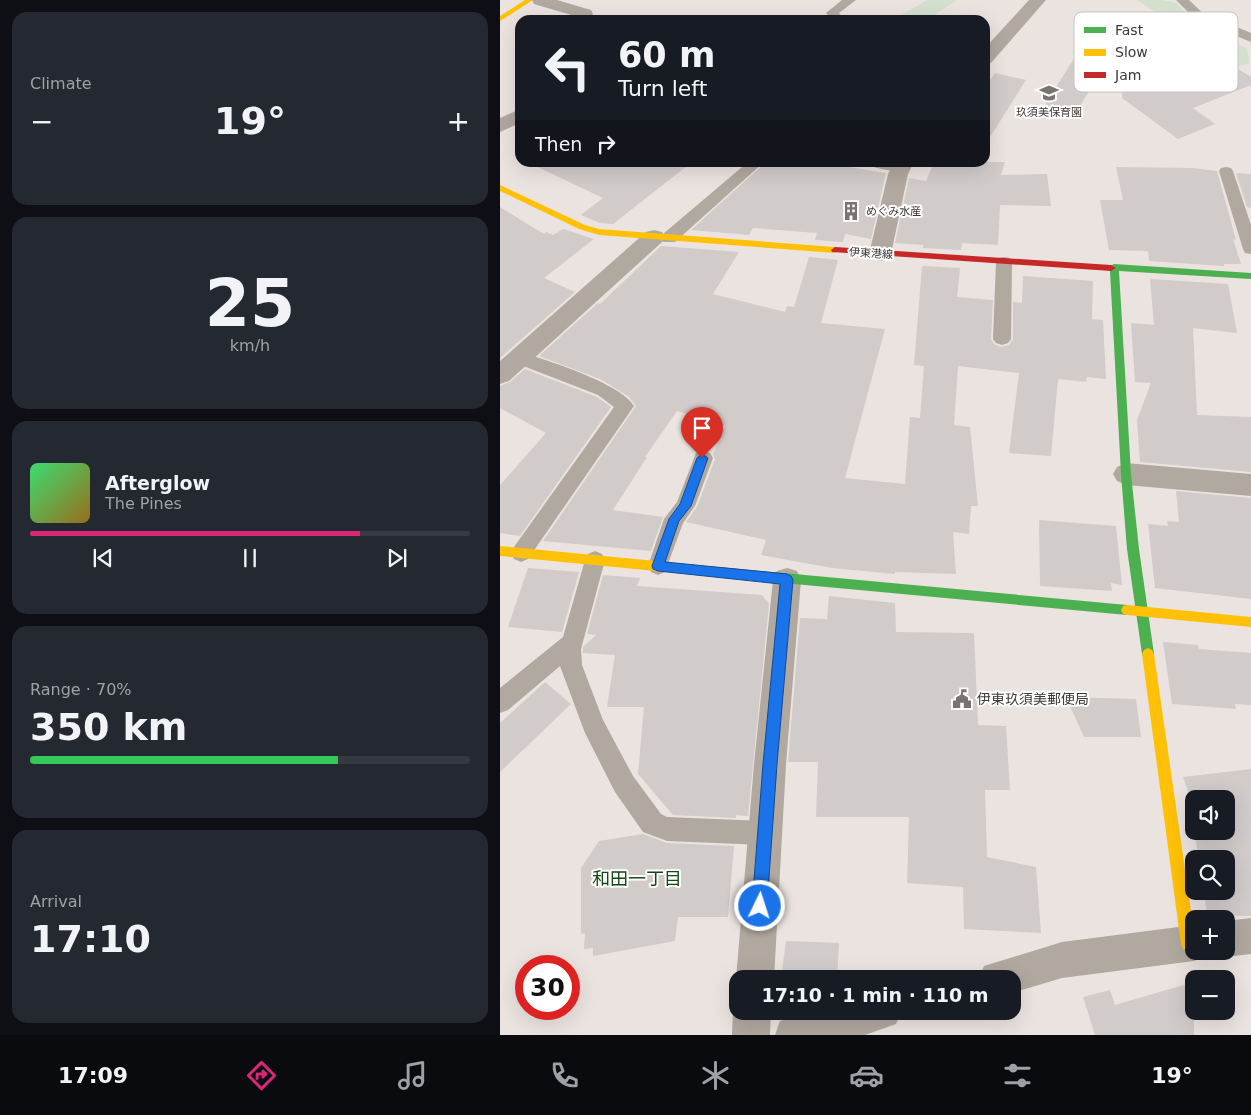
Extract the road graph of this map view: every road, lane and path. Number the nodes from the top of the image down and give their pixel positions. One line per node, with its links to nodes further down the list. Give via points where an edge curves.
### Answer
1 (530, 0): 9 (street)
2 (540, 0): 7 (street)
3 (850, 0): 8 (lane, via 832,13)
4 (1038, 0): 12 (street)
5 (1182, 0): 6 (lane)
6 (1195, 12)
7 (585, 14)
8 (834, 15)
9 (500, 19)
10 (1238, 32): 11 (lane)
11 (1251, 38)
12 (990, 53)
13 (515, 118): 14 (street)
14 (500, 126)
15 (751, 167): 19 (lane)
16 (902, 167): 21 (street)
17 (1226, 171): 20 (lane)
18 (500, 188): 19 (street, 伊東港線, via 582,227 600,232)
19 (662, 237): 21 (street, 伊東港線); 26 (street)
20 (1251, 249)
21 (880, 254): 22 (street, 伊東港線)
22 (1004, 262): 23 (street, 伊東港線); 25 (lane)
23 (1114, 267): 24 (street, 伊東港線); 29 (street)
24 (1251, 276)
25 (1002, 339)
26 (520, 358): 27 (street); 32 (lane, via 604,390 625,406)
27 (500, 375)
28 (702, 458): 34 (lane, via 685,506 674,519)
29 (1126, 474): 30 (street); 36 (street)
30 (1251, 486)
31 (500, 551): 32 (street)
32 (521, 553): 33 (street)
33 (595, 560): 34 (street); 38 (lane)
34 (658, 566): 35 (street)
35 (787, 580): 36 (street); 40 (street)
36 (1142, 611): 37 (street); 41 (street)
37 (1251, 622)
38 (571, 643): 39 (lane); 40 (lane, via 571,665 593,725 624,784 652,823 667,829)
39 (500, 702)
40 (765, 833): 45 (street)
41 (1186, 910)
42 (1251, 936): 43 (street)
43 (1235, 938)
44 (1185, 944): 46 (street, via 1062,960)
45 (756, 970)
46 (1021, 972)
47 (751, 1020): 49 (street)
48 (849, 1020): 50 (street)
49 (750, 1035)
50 (794, 1035)

